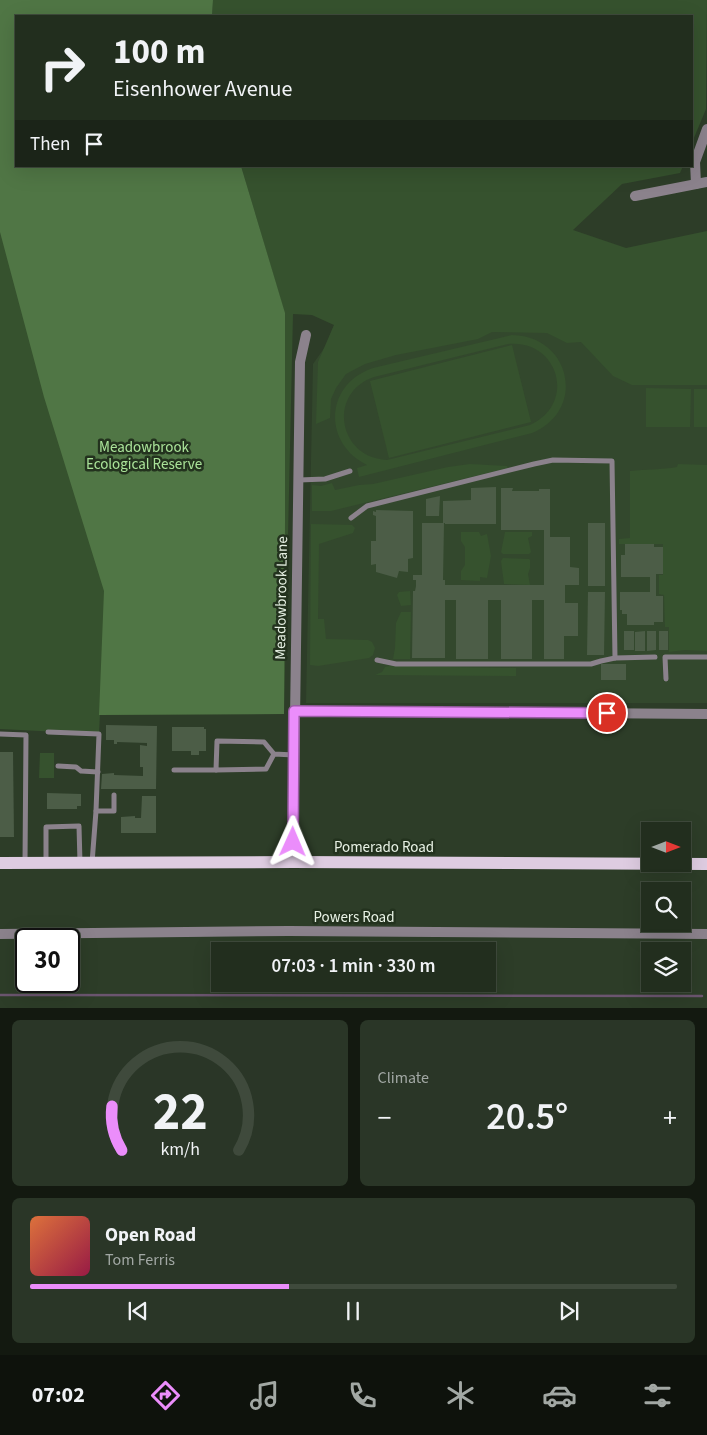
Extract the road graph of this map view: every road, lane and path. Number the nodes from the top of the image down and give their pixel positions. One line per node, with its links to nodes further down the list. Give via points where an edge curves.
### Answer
1 (707, 129): 3 (street, via 695,162)
2 (707, 182): 3 (street)
3 (696, 184): 4 (street)
4 (635, 196)
5 (306, 335): 7 (street, Meadowbrook Lane, via 300,362)
6 (350, 471): 7 (lane, via 325,479)
7 (298, 480): 14 (street, Meadowbrook Lane)
8 (351, 518): 11 (lane, via 367,506 534,464 553,460 612,461)
9 (655, 657): 11 (lane)
10 (707, 657): 13 (lane, via 665,657)
11 (615, 658): 12 (lane, via 591,664 396,664)
12 (377, 660)
13 (666, 679)
14 (294, 711): 15 (street); 19 (street, Meadowbrook Lane)
15 (707, 714)
16 (48, 732): 23 (lane, via 99,734)
17 (0, 734): 28 (lane, via 26,735)
18 (274, 754): 19 (lane); 22 (lane, via 266,769); 22 (lane, via 264,742 217,742)
19 (294, 755): 26 (street, Meadowbrook Lane)
20 (58, 766): 23 (lane)
21 (174, 770): 22 (lane)
22 (216, 770)
23 (98, 772): 25 (lane)
24 (114, 795): 25 (lane, via 114,811)
25 (96, 811): 30 (lane)
26 (293, 862): 30 (main road, Pomerado Road); 31 (main road, Pomerado Road)
27 (0, 863): 28 (main road, Pomerado Road)
28 (25, 863): 29 (main road, Pomerado Road)
29 (46, 863): 30 (main road, Pomerado Road); 30 (lane, via 46,827 79,826)
30 (86, 863)
31 (707, 864)
32 (0, 934): 33 (street, Powers Road, via 289,931)
33 (707, 934)

